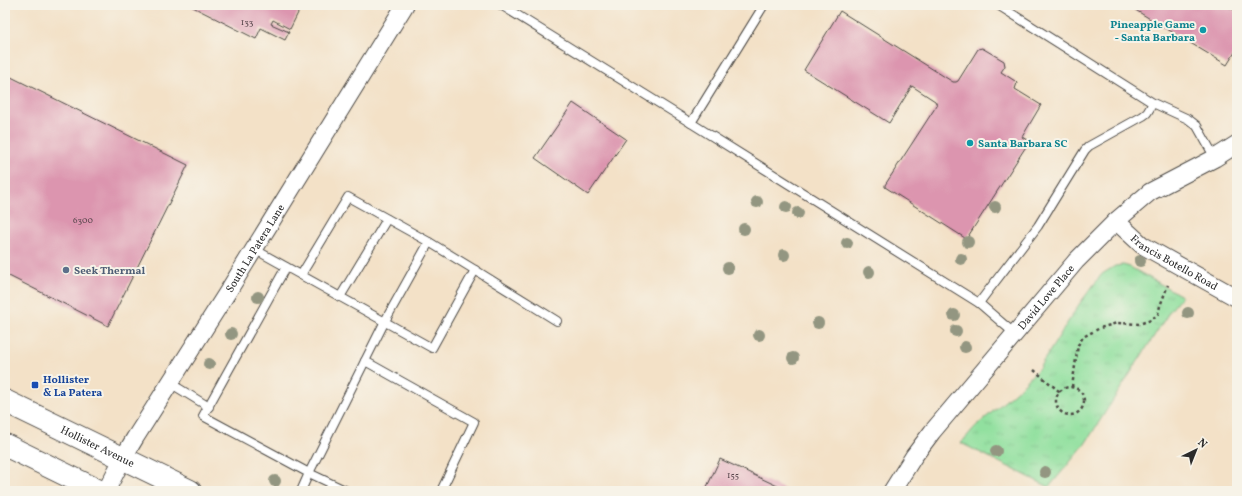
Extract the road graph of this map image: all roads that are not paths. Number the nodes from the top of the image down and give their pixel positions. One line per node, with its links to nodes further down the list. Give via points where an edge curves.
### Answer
1 (405, 5): 12 (street, South La Patera Lane)
2 (501, 5): 6 (lane)
3 (764, 5): 6 (lane)
4 (998, 5): 5 (lane)
5 (1153, 103): 8 (lane, via 1188,119 1197,126); 18 (lane, via 1147,113 1085,150 1038,226)
6 (692, 123): 18 (lane)
7 (1237, 144): 8 (street, David Love Place)
8 (1215, 158): 10 (street, David Love Place, via 1150,192)
9 (388, 219): 11 (lane); 15 (lane, via 348,197); 16 (lane)
10 (1116, 221): 17 (street, Francis Botello Road, via 1142,245); 21 (street, David Love Place, via 1076,261)
11 (430, 242): 14 (lane); 20 (lane)
12 (254, 249): 13 (lane); 23 (street, South La Patera Lane)
13 (286, 267): 15 (lane); 25 (lane)
14 (475, 270): 19 (lane); 20 (lane, via 432,348)
15 (301, 275): 16 (lane)
16 (340, 297): 20 (lane)
17 (1237, 298)
18 (980, 303): 21 (lane)
19 (557, 321)
20 (385, 322): 22 (lane)
21 (1015, 334): 35 (street, David Love Place, via 919,450)
22 (365, 361): 28 (lane); 34 (lane, via 474,422)
23 (170, 383): 25 (lane); 27 (street, South La Patera Lane)
24 (5, 401): 27 (main road, Hollister Avenue)
25 (208, 406): 28 (lane, via 203,416)
26 (5, 445): 29 (main road)
27 (123, 458): 30 (street, South La Patera Lane); 31 (main road, Hollister Avenue)
28 (310, 473): 32 (lane); 33 (lane)
29 (99, 491)
30 (106, 491)
31 (190, 491)
32 (300, 491)
33 (347, 491)
34 (441, 491)
35 (892, 491)

